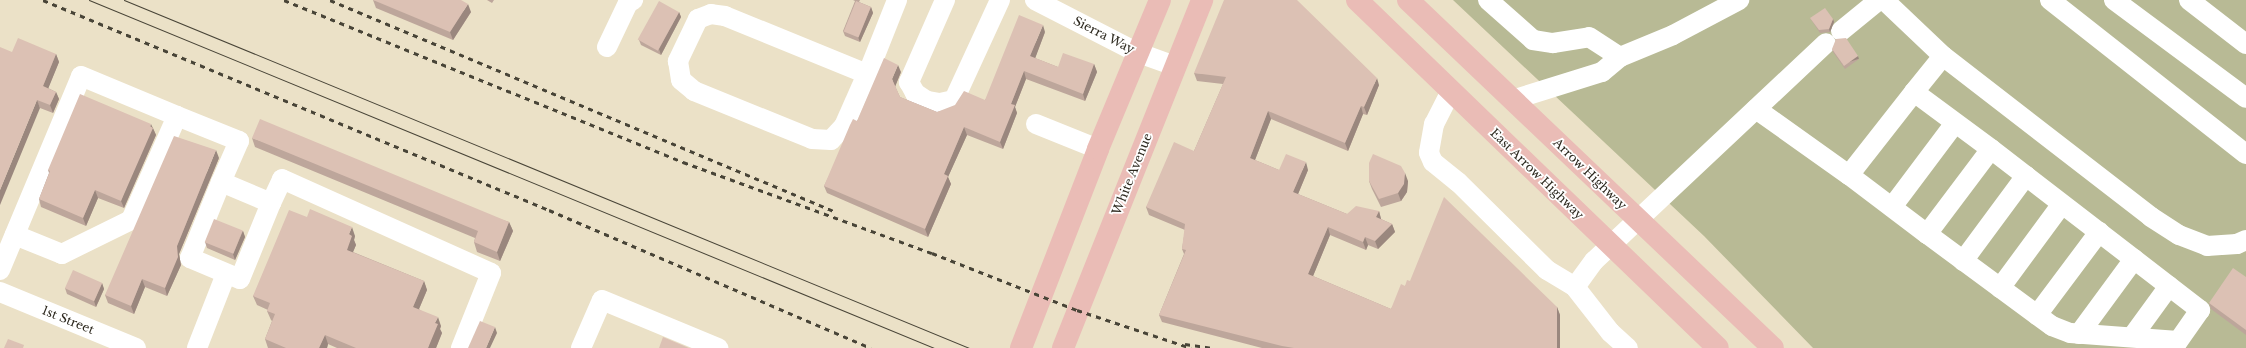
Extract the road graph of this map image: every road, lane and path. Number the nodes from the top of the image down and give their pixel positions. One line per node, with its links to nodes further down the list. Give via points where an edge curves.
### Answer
1 (897, 0): 23 (street)
2 (945, 0): 3 (street, via 909,82 916,93 927,101 940,103 954,100)
3 (1000, 0)
4 (1035, 0): 19 (street, Sierra Way)
5 (1160, 0): 19 (main road)
6 (1202, 0): 22 (main road, White Avenue)
7 (1357, 0): 24 (main road, East Arrow Highway)
8 (1408, 0): 27 (main road, Arrow Highway)
9 (1488, 0): 21 (street, via 1533,40 1553,43 1588,37)
10 (1739, 0): 21 (street, via 1673,35)
11 (1879, 0): 28 (street, via 1833,37)
12 (1884, 0): 20 (street)
13 (2050, 0): 34 (street)
14 (2114, 0): 26 (street)
15 (2189, 0): 17 (street)
16 (630, 1): 18 (street)
17 (2246, 44)
18 (607, 47)
19 (1136, 52): 22 (street, Sierra Way); 32 (main road)
20 (1943, 56): 25 (street); 45 (street, via 2151,217 2179,234 2207,246)
21 (1620, 57): 27 (street, via 1602,72)
22 (1175, 66): 65 (main road, White Avenue)
23 (867, 74): 23 (street, via 844,126 831,140 812,140 694,91 681,80 678,61 698,19 711,14 725,16)
24 (1451, 91): 46 (main road, East Arrow Highway); 52 (street, via 1434,124 1429,153 1433,162 1458,182 1547,270)
25 (1914, 92): 30 (street); 35 (street)
26 (2246, 98)
27 (1512, 100): 41 (main road, Arrow Highway)
28 (1756, 109): 35 (street); 41 (street)
29 (177, 116): 37 (street, via 239,141); 44 (street, via 131,220 62,254); 44 (street, via 81,76)
30 (1955, 123): 33 (street); 40 (street)
31 (1036, 124): 32 (street)
32 (1098, 148): 64 (main road)
33 (1991, 149): 36 (street); 43 (street)
34 (2246, 154)
35 (1849, 175): 40 (street)
36 (2026, 176): 39 (street); 48 (street)
37 (221, 182): 38 (street); 50 (street, via 190,258)
38 (271, 203): 50 (street, via 240,280); 61 (street, via 282,179 490,273)
39 (2062, 204): 42 (street); 53 (street)
40 (1892, 207): 43 (street)
41 (1638, 220): 46 (street); 67 (main road, Arrow Highway)
42 (2099, 232): 47 (street); 55 (street)
43 (1927, 234): 48 (street)
44 (14, 235): 49 (street)
45 (2243, 239)
46 (1612, 246): 52 (street, via 1594,261); 59 (main road, East Arrow Highway)
47 (2134, 259): 51 (street); 56 (street)
48 (1963, 261): 53 (street)
49 (0, 270)
50 (226, 274): 58 (street)
51 (2169, 286): 57 (street); 57 (street, via 2200,310 2178,341)
52 (1575, 287): 66 (street, via 1610,332)
53 (2000, 288): 55 (street)
54 (0, 292): 60 (street, 1st Street)
55 (2037, 315): 56 (street, via 2052,326)
56 (2079, 334): 57 (street)
57 (2132, 337)
58 (200, 347)
59 (1713, 347)
60 (136, 348)
61 (461, 348)
62 (581, 348): 63 (street, via 602,300)
63 (718, 348)
64 (1021, 348)
65 (1063, 348)
66 (1628, 348)
67 (1773, 348)

